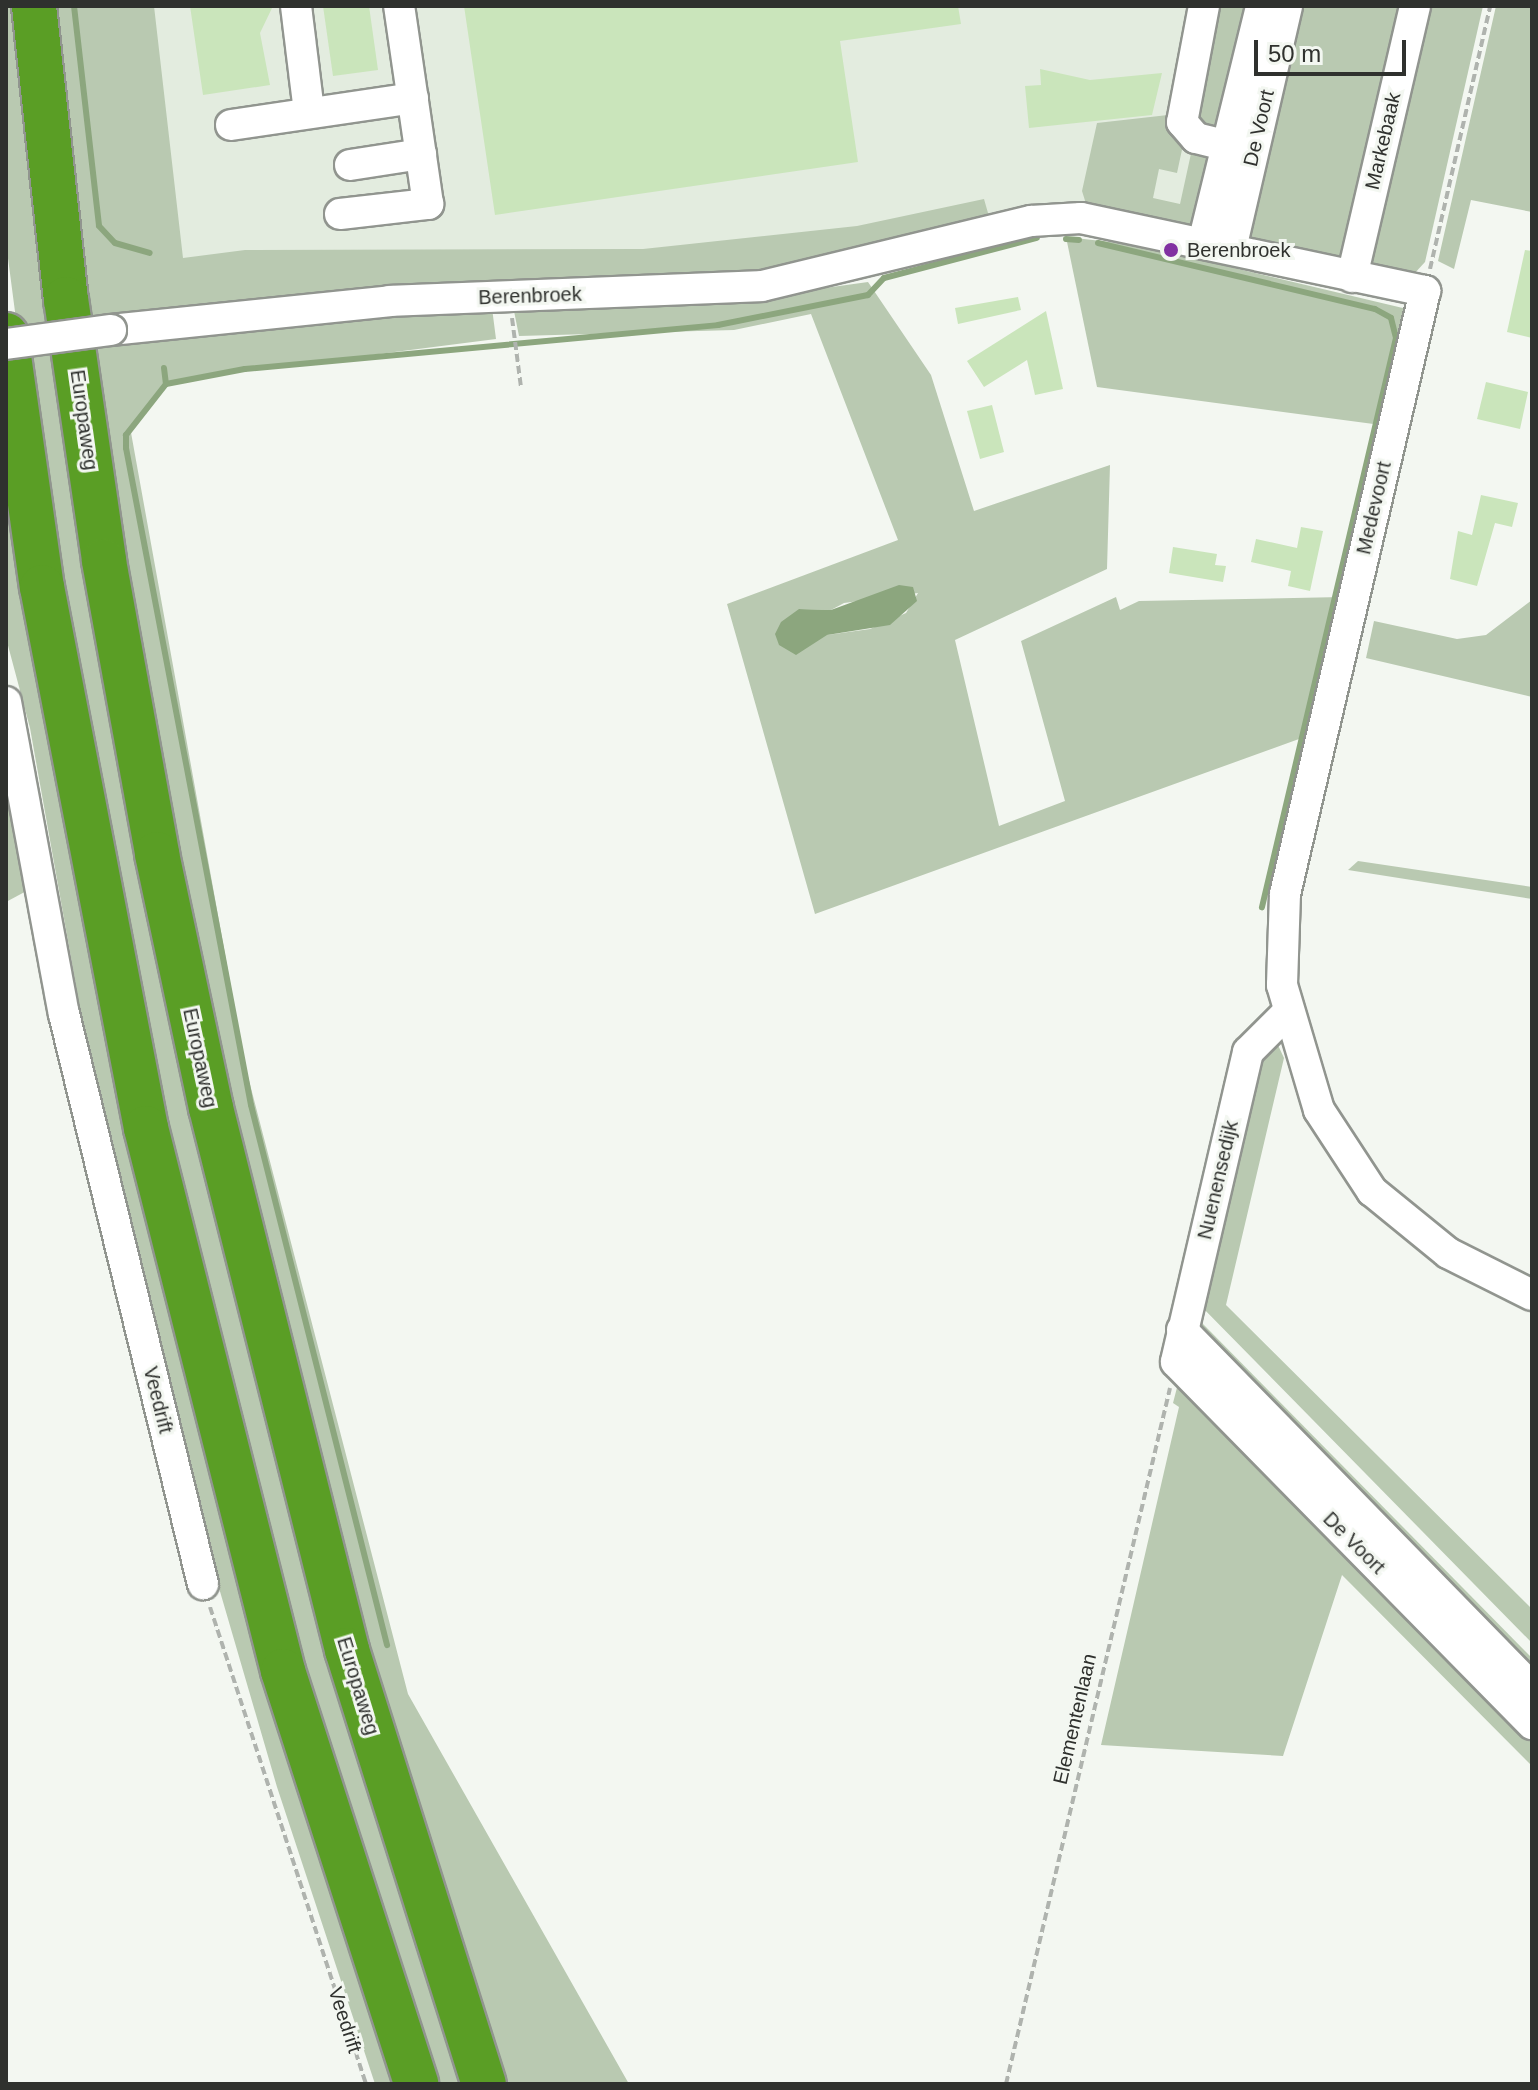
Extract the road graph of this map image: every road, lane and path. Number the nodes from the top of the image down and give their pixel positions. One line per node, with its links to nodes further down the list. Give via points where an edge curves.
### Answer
1 (34, 6): 33 (highway, Europaweg, via 64,284 104,561 157,854 211,1108 347,1650)
2 (296, 6): 10 (street)
3 (399, 6): 9 (street)
4 (1204, 6): 12 (street, via 1182,122 1196,138)
5 (1261, 6): 12 (street, De Voort)
6 (1287, 6): 12 (street, De Voort)
7 (1415, 6): 17 (street, Markebaak)
8 (1490, 6): 18 (path)
9 (413, 98): 10 (street); 13 (street)
10 (309, 112): 11 (street)
11 (231, 125)
12 (1241, 149): 16 (street, De Voort)
13 (421, 154): 14 (street); 15 (street, via 428,204)
14 (350, 165)
15 (340, 214)
16 (1217, 246): 17 (street, Berenbroek); 19 (street, Berenbroek, via 1081,218 1031,221 762,286)
17 (1352, 277): 18 (street, Berenbroek)
18 (1425, 291): 24 (street, Medevoort, via 1285,894 1280,954)
19 (509, 296): 21 (street, Berenbroek, bridge, via 270,310); 22 (path)
20 (6, 335): 32 (highway, via 62,697 146,1128 283,1671)
21 (6, 344)
22 (521, 387)
23 (6, 702): 28 (street, Veedrift, via 64,1014)
24 (1287, 1013): 25 (street, Medevoort, via 1319,1110 1372,1191 1448,1253); 26 (street, Nuenensedijk, via 1248,1052)
25 (1532, 1295)
26 (1182, 1330): 27 (street, Nuenensedijk); 29 (street, De Voort)
27 (1176, 1362): 30 (street, De Voort); 34 (path, Elementenlaan)
28 (203, 1584): 31 (path, Veedrift)
29 (1532, 1688)
30 (1532, 1724)
31 (366, 2084)
32 (416, 2084)
33 (484, 2084)
34 (1006, 2084)

